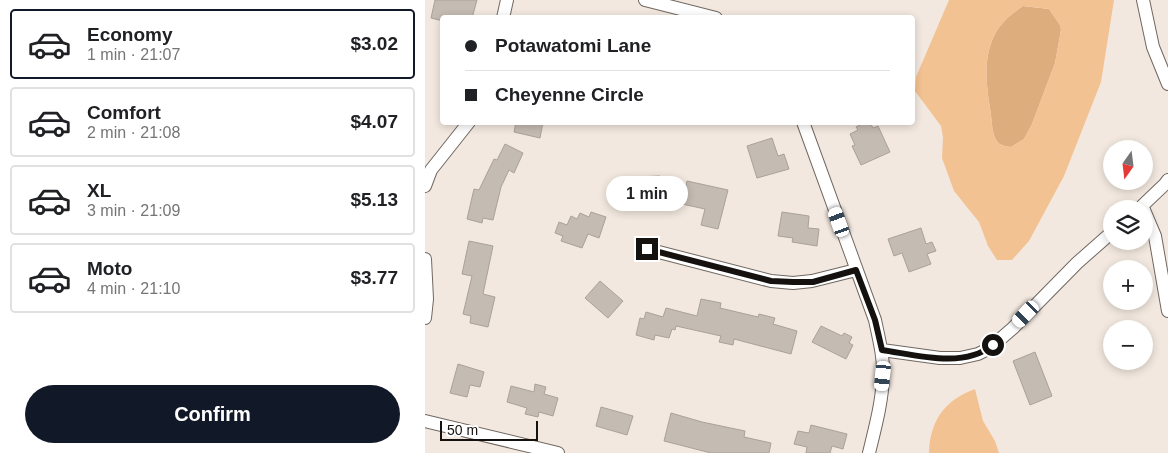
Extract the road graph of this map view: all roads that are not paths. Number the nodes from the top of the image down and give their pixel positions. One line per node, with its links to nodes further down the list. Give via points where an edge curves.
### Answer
1 (507, 0): 4 (street)
2 (645, 0): 5 (street)
3 (1143, 0): 6 (street, via 1153,47)
4 (504, 15)
5 (704, 15)
6 (1168, 84)
7 (467, 125): 10 (street, via 431,170)
8 (804, 125): 16 (street)
9 (1168, 180): 11 (street)
10 (425, 186)
11 (1149, 200)
12 (1153, 232): 17 (street)
13 (1103, 240): 19 (street, via 1013,328 978,354 940,358)
14 (647, 249): 16 (street, via 771,281 813,282)
15 (425, 259): 18 (street)
16 (856, 270): 19 (street, via 875,320)
17 (1168, 310)
18 (425, 318)
19 (882, 350): 22 (street, via 881,398)
20 (425, 421): 21 (street)
21 (558, 453)
22 (869, 453)

